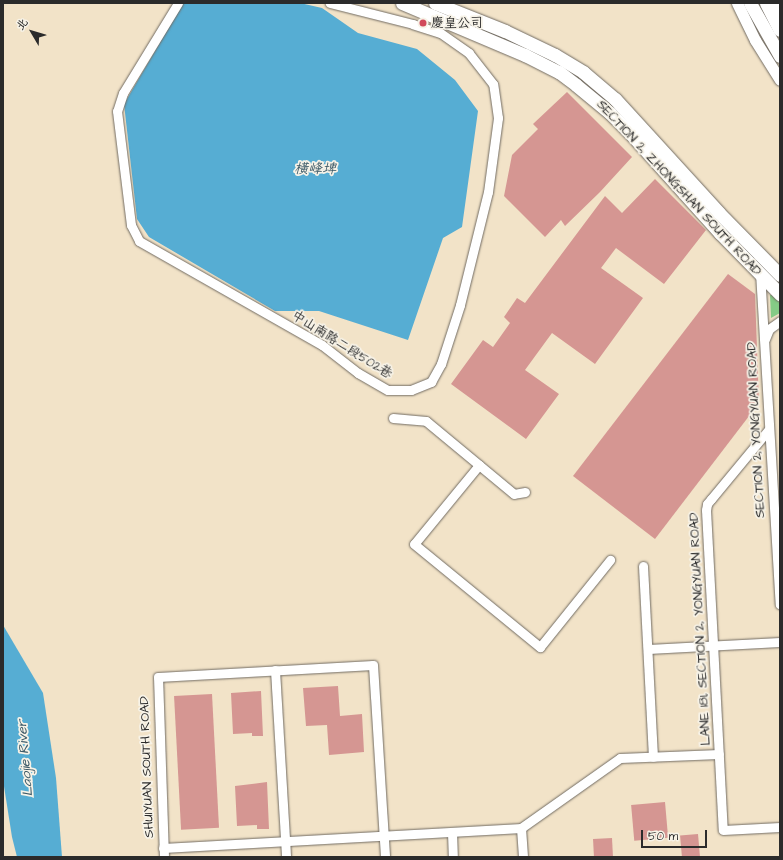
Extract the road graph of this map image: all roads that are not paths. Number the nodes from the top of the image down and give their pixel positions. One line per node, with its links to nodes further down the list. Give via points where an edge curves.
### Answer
1 (178, 3): 2 (street, 中山南路二段502巷, via 123,93 117,110 131,225 140,241 322,345 358,373 388,390 411,390 431,382 441,364 460,305 489,185 498,118 493,84 469,53 440,33)
2 (330, 3)
3 (402, 3): 14 (main road, SECTION 2, ZHONGSHAN SOUTH ROAD, via 526,55 559,72 630,133)
4 (435, 3): 13 (main road, SECTION 2, ZHONGSHAN SOUTH ROAD, via 505,31 555,55 583,72 615,99)
5 (737, 3): 12 (street, via 755,40)
6 (750, 3): 11 (main road)
7 (766, 3): 10 (main road)
8 (777, 3): 9 (street)
9 (780, 8)
10 (780, 30)
11 (780, 56)
12 (780, 80)
13 (759, 254): 14 (street, SECTION 2, YONGYUAN ROAD); 15 (main road, SECTION 2, ZHONGSHAN SOUTH ROAD)
14 (760, 274): 16 (main road, SECTION 2, ZHONGSHAN SOUTH ROAD); 18 (street, SECTION 2, YONGYUAN ROAD)
15 (780, 275)
16 (780, 294)
17 (780, 321): 18 (street, via 769,329)
18 (764, 342): 20 (street, SECTION 2, YONGYUAN ROAD)
19 (393, 418): 21 (street, via 426,420)
20 (769, 429): 25 (street, SECTION 2, YONGYUAN ROAD); 27 (street, LANE 181, SECTION 2, YONGYUAN ROAD, via 707,504)
21 (479, 465): 22 (street, via 514,494); 23 (street, via 414,544 540,647)
22 (525, 492)
23 (610, 560)
24 (643, 566): 28 (street)
25 (780, 604)
26 (780, 642): 27 (street)
27 (714, 645): 28 (street); 30 (street, LANE 181, SECTION 2, YONGYUAN ROAD)
28 (648, 649): 31 (street)
29 (275, 670): 35 (street, via 373,665); 36 (street); 37 (street, SHUIYUAN SOUTH ROAD, via 158,677)
30 (719, 754): 31 (street); 32 (street, LANE 181, SECTION 2, YONGYUAN ROAD, via 723,830)
31 (653, 757): 33 (street, via 620,758)
32 (780, 827)
33 (521, 828): 34 (street); 41 (street)
34 (452, 832): 35 (street); 40 (street)
35 (383, 835): 36 (street); 39 (street)
36 (285, 841): 37 (street); 38 (street)
37 (164, 852)
38 (286, 857)
39 (385, 857)
40 (453, 857)
41 (522, 857)

